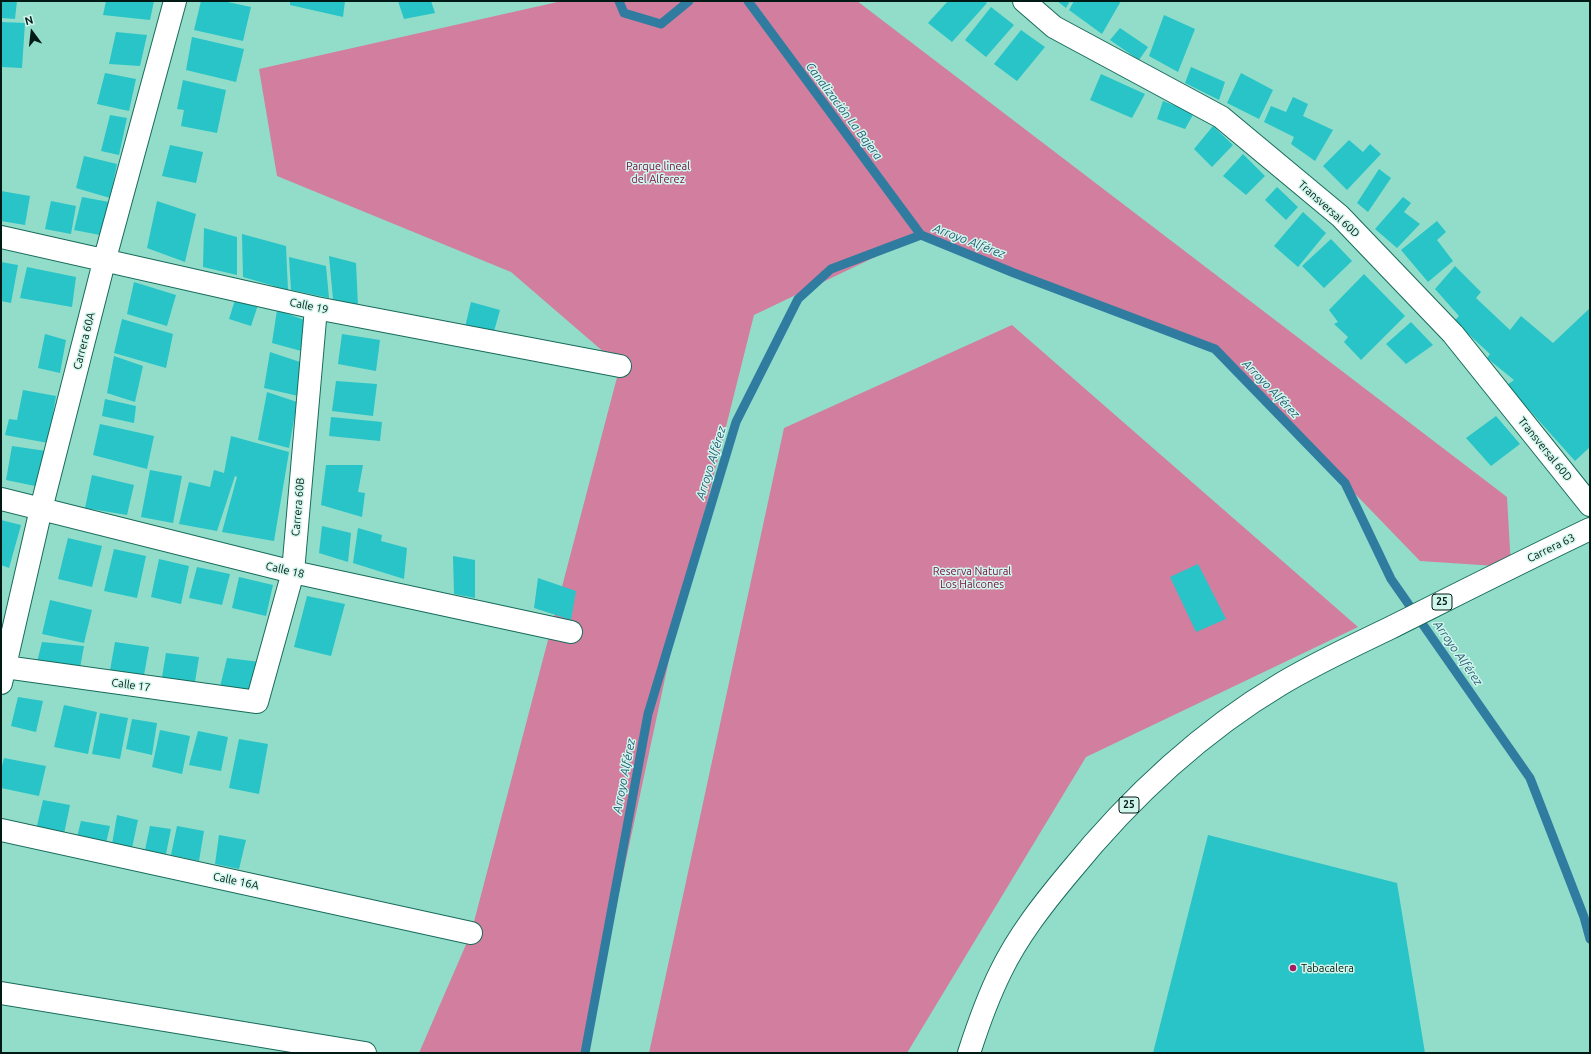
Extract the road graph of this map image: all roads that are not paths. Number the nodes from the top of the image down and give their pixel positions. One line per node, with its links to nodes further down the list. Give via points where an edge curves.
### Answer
1 (175, 1): 4 (street, Carrera 60A)
2 (1024, 1): 8 (street, Transversal 60D, via 1054,27 1221,117 1340,216 1453,334)
3 (1, 237): 4 (street, Calle 19)
4 (104, 262): 5 (street, Calle 19); 9 (street, Carrera 60A)
5 (316, 308): 6 (street, Calle 19); 11 (street, Carrera 60B)
6 (620, 366)
7 (1, 500): 9 (street, Calle 18)
8 (1590, 505)
9 (41, 509): 11 (street, Calle 18); 13 (street, Carrera 60A)
10 (1590, 529): 19 (street, Carrera 63 / 25, via 1281,684 1222,724 1174,762 1089,847 1026,928 1002,970)
11 (293, 572): 12 (street, Calle 18); 14 (street, Carrera 60B)
12 (571, 632)
13 (3, 675): 14 (street, Calle 17)
14 (257, 702)
15 (1, 830): 16 (street, Calle 16A)
16 (472, 933)
17 (1, 993): 18 (street)
18 (365, 1053)
19 (968, 1053)

